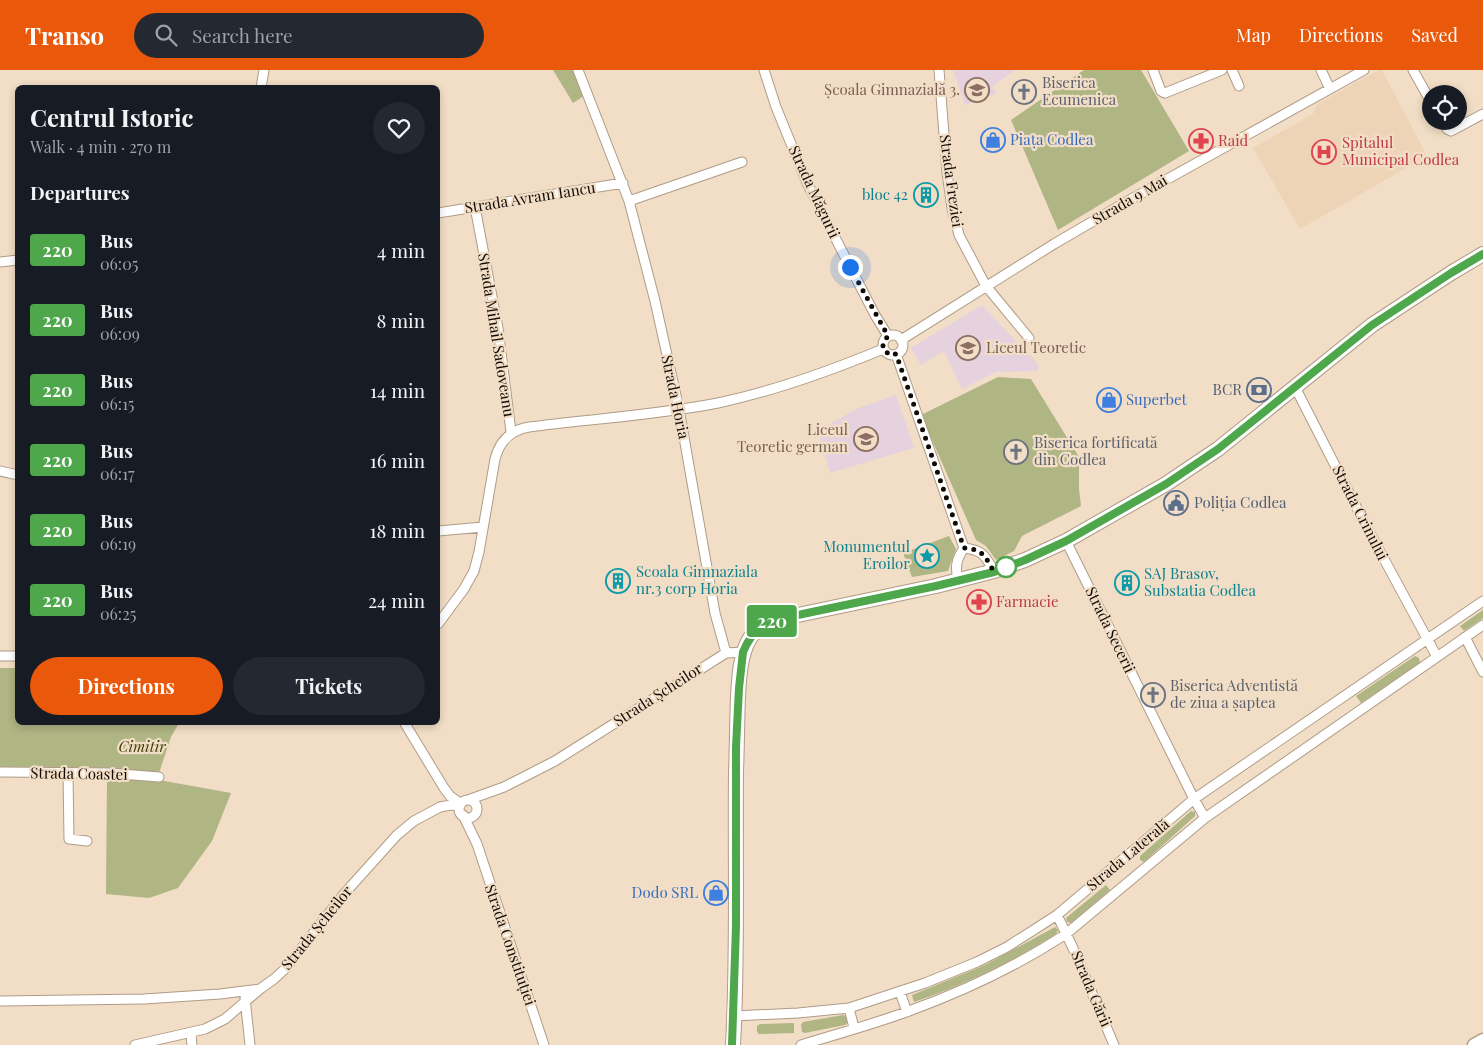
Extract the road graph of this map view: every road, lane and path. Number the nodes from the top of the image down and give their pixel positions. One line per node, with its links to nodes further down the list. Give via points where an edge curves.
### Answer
1 (264, 70): 11 (street)
2 (578, 70): 18 (street, Strada Horia)
3 (764, 70): 26 (street, Strada Măgurii, via 807,183)
4 (939, 70): 25 (street, Strada Freziei, via 952,208 959,234)
5 (1153, 70): 6 (street, via 1161,91 1165,93)
6 (1222, 70)
7 (1232, 70): 12 (street)
8 (1320, 70): 14 (street)
9 (1364, 70): 14 (street, Strada 9 Mai)
10 (1413, 70): 13 (street)
11 (262, 85)
12 (1239, 86)
13 (1422, 86)
14 (1330, 89): 25 (street, Strada 9 Mai, via 1126,202)
15 (1483, 114): 16 (street)
16 (1467, 122)
17 (742, 162): 19 (street)
18 (623, 183): 19 (street, Strada Horia); 20 (street, Strada Avram Iancu)
19 (629, 201): 32 (street, Strada Horia)
20 (475, 207): 21 (street, Strada Avram Iancu); 33 (street, Strada Mihail Sadoveanu, via 498,328)
21 (440, 212)
22 (1483, 254): 31 (highway, via 1372,325)
23 (15, 260): 24 (street)
24 (0, 262)
25 (986, 286): 27 (street, Strada Freziei); 28 (street, Strada 9 Mai)
26 (888, 336): 28 (street); 29 (street)
27 (1029, 338)
28 (901, 340): 30 (street, via 902,348)
29 (883, 349): 30 (street, via 890,355); 32 (street, via 786,384)
30 (896, 354): 39 (street)
31 (1296, 386): 38 (highway, via 1218,449 1166,484); 46 (street, Strada Crinului)
32 (679, 409): 33 (street, via 519,428); 48 (street, Strada Horia, via 715,614)
33 (511, 432): 36 (street, Strada Mihail Sadoveanu, via 496,453)
34 (0, 472): 35 (street)
35 (15, 474)
36 (483, 528): 37 (street); 43 (street, Strada Mihail Sadoveanu, via 470,580)
37 (440, 531)
38 (1066, 541): 40 (highway); 58 (street, Strada Secerii)
39 (964, 548): 40 (street, via 980,551); 41 (street, via 956,563)
40 (994, 572): 41 (highway)
41 (958, 580): 47 (highway, via 774,620 756,631)
42 (1483, 601): 46 (street, Strada Laterală)
43 (440, 621)
44 (1483, 625): 45 (street, Strada Laterală)
45 (1465, 638): 51 (street, Strada Laterală); 52 (street)
46 (1427, 639): 51 (street, Strada Crinului); 58 (street, Strada Laterală)
47 (743, 652): 48 (street, Strada Șcheilor); 73 (highway, via 736,747)
48 (726, 653): 57 (street, Strada Șcheilor, via 578,747)
49 (0, 656): 50 (street)
50 (15, 656)
51 (1437, 657): 61 (street, Strada Laterală)
52 (1483, 672)
53 (406, 725): 59 (street, Strada Constituției, via 440,783)
54 (0, 772): 55 (street, Strada Coastei)
55 (68, 773): 56 (street, Strada Coastei); 62 (street, via 69,840)
56 (159, 777)
57 (497, 790): 59 (street, Strada Șcheilor); 60 (street, Strada Șcheilor)
58 (1194, 799): 61 (street, Strada Secerii); 64 (street, Strada Laterală)
59 (463, 806): 60 (street, via 475,803); 60 (street, via 467,818); 63 (street, Strada Constituției); 66 (street, Strada Șcheilor, via 440,807 396,835 291,962)
60 (476, 813): 63 (street, Strada Constituției)
61 (1205, 818): 65 (street, Strada Laterală)
62 (87, 841)
63 (477, 844): 80 (street, Strada Constituției)
64 (1057, 916): 65 (street, Strada Gării); 68 (street, Strada Laterală, via 985,958)
65 (1066, 934): 72 (street, Strada Laterală, via 1026,959); 83 (street, Strada Gării)
66 (260, 989): 67 (street); 70 (street, Strada Șcheilor)
67 (245, 991): 69 (street, via 144,998); 70 (street)
68 (900, 992): 71 (street, Strada Laterală); 72 (street)
69 (0, 1001)
70 (246, 1002): 75 (street, Strada Șcheilor, via 225,1019); 79 (street)
71 (849, 1008): 73 (street, Strada Laterală); 74 (street)
72 (907, 1012): 74 (street, Strada Laterală)
73 (734, 1016): 81 (highway)
74 (854, 1028): 82 (street, Strada Laterală)
75 (191, 1034): 77 (street, Strada Șcheilor); 78 (street)
76 (1483, 1040): 84 (main road)
77 (135, 1045)
78 (192, 1045)
79 (250, 1045)
80 (544, 1045)
81 (732, 1045)
82 (801, 1045)
83 (1114, 1045)
84 (1474, 1045)

